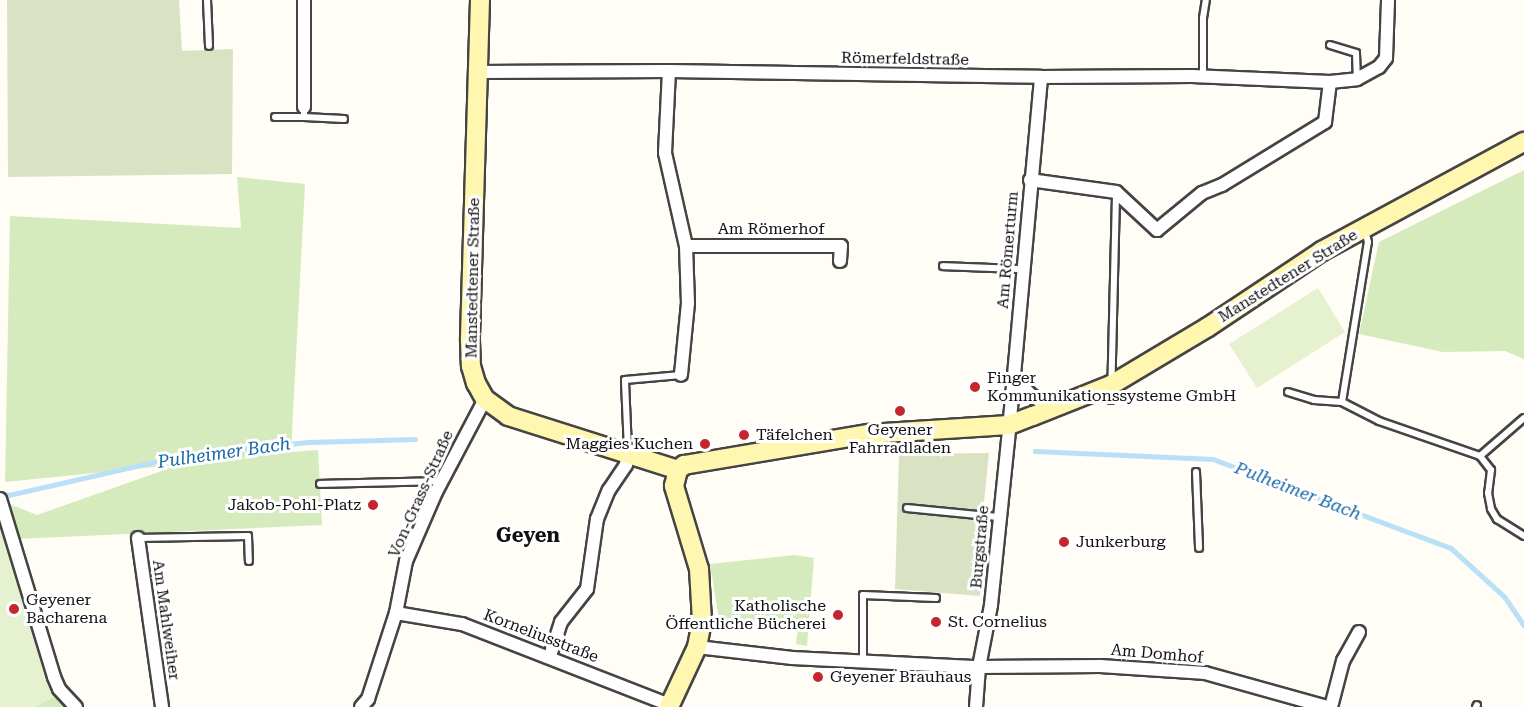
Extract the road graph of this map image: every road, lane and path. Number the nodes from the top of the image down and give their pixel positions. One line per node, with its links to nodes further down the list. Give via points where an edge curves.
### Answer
1 (207, 0): 7 (lane)
2 (304, 0): 14 (street)
3 (480, 0): 9 (street, Manstedtener Straße)
4 (1206, 0): 10 (lane)
5 (1388, 0): 12 (street, via 1386,58)
6 (1330, 45): 12 (lane, via 1356,53)
7 (209, 46)
8 (669, 71): 9 (street, Römerfeldstraße); 11 (street, Römerfeldstraße); 21 (street, via 665,153)
9 (479, 72): 29 (street, Manstedtener Straße, via 470,341 471,366)
10 (1203, 76): 11 (street, Römerfeldstraße); 13 (street, Römerfeldstraße)
11 (1041, 77): 18 (street, Am Römerturm)
12 (1362, 77): 13 (street, Römerfeldstraße)
13 (1330, 82): 19 (street, via 1325,122 1202,194 1157,230)
14 (304, 112): 15 (lane); 16 (lane)
15 (275, 117)
16 (344, 119)
17 (1524, 141): 20 (street, Manstedtener Straße)
18 (1030, 180): 19 (street); 24 (street, Am Römerturm)
19 (1116, 192): 28 (lane)
20 (1365, 227): 28 (street, Manstedtener Straße, via 1322,251); 30 (lane, via 1368,242)
21 (686, 246): 22 (street, Am Römerhof, via 841,246); 25 (street, via 688,303)
22 (840, 261)
23 (943, 266): 24 (lane)
24 (1022, 269): 26 (street, Am Römerturm)
25 (681, 375): 34 (lane, via 625,380)
26 (1013, 377): 31 (street, via 1032,396); 33 (street, Am Römerturm)
27 (1288, 392): 30 (lane, via 1314,400)
28 (1111, 393): 31 (street, Manstedtener Straße)
29 (485, 399): 34 (street, via 508,416); 38 (street, Von-Grass-Straße)
30 (1342, 402): 35 (lane, via 1379,421)
31 (1052, 408): 33 (street, Manstedtener Straße)
32 (1524, 418): 35 (lane)
33 (1009, 425): 36 (street, Manstedtener Straße, via 868,434 693,462); 42 (street, Burgstraße)
34 (628, 454): 36 (street); 51 (street, via 597,519 587,590 561,622)
35 (1480, 456): 43 (lane, via 1491,470 1488,493 1497,519)
36 (678, 470): 50 (street, via 674,486 699,569 702,621)
37 (1196, 472): 45 (lane)
38 (442, 481): 39 (lane); 48 (street, Von-Grass-Straße, via 406,561)
39 (320, 484)
40 (1, 502): 55 (street, via 54,676 59,689)
41 (907, 508): 42 (lane)
42 (999, 517): 53 (street, Burgstraße, via 991,605)
43 (1524, 536)
44 (138, 538): 46 (lane, via 248,536); 56 (street, Am Mahlweiher)
45 (1199, 548)
46 (249, 561)
47 (936, 598): 52 (lane, via 863,595)
48 (396, 613): 51 (street, Korneliusstraße, via 462,624); 57 (street, Von-Grass-Straße, via 368,699)
49 (1359, 632): 59 (street, Am Domhof, via 1343,661)
50 (697, 647): 52 (street, Am Domhof); 54 (street)
51 (550, 656): 54 (street, Korneliusstraße)
52 (863, 661): 53 (street, Am Domhof)
53 (980, 667): 58 (street, Burgstraße); 59 (street, Am Domhof, via 1100,666 1205,673)
54 (669, 706)
55 (76, 707)
56 (162, 707)
57 (361, 707)
58 (976, 707)
59 (1329, 707)

